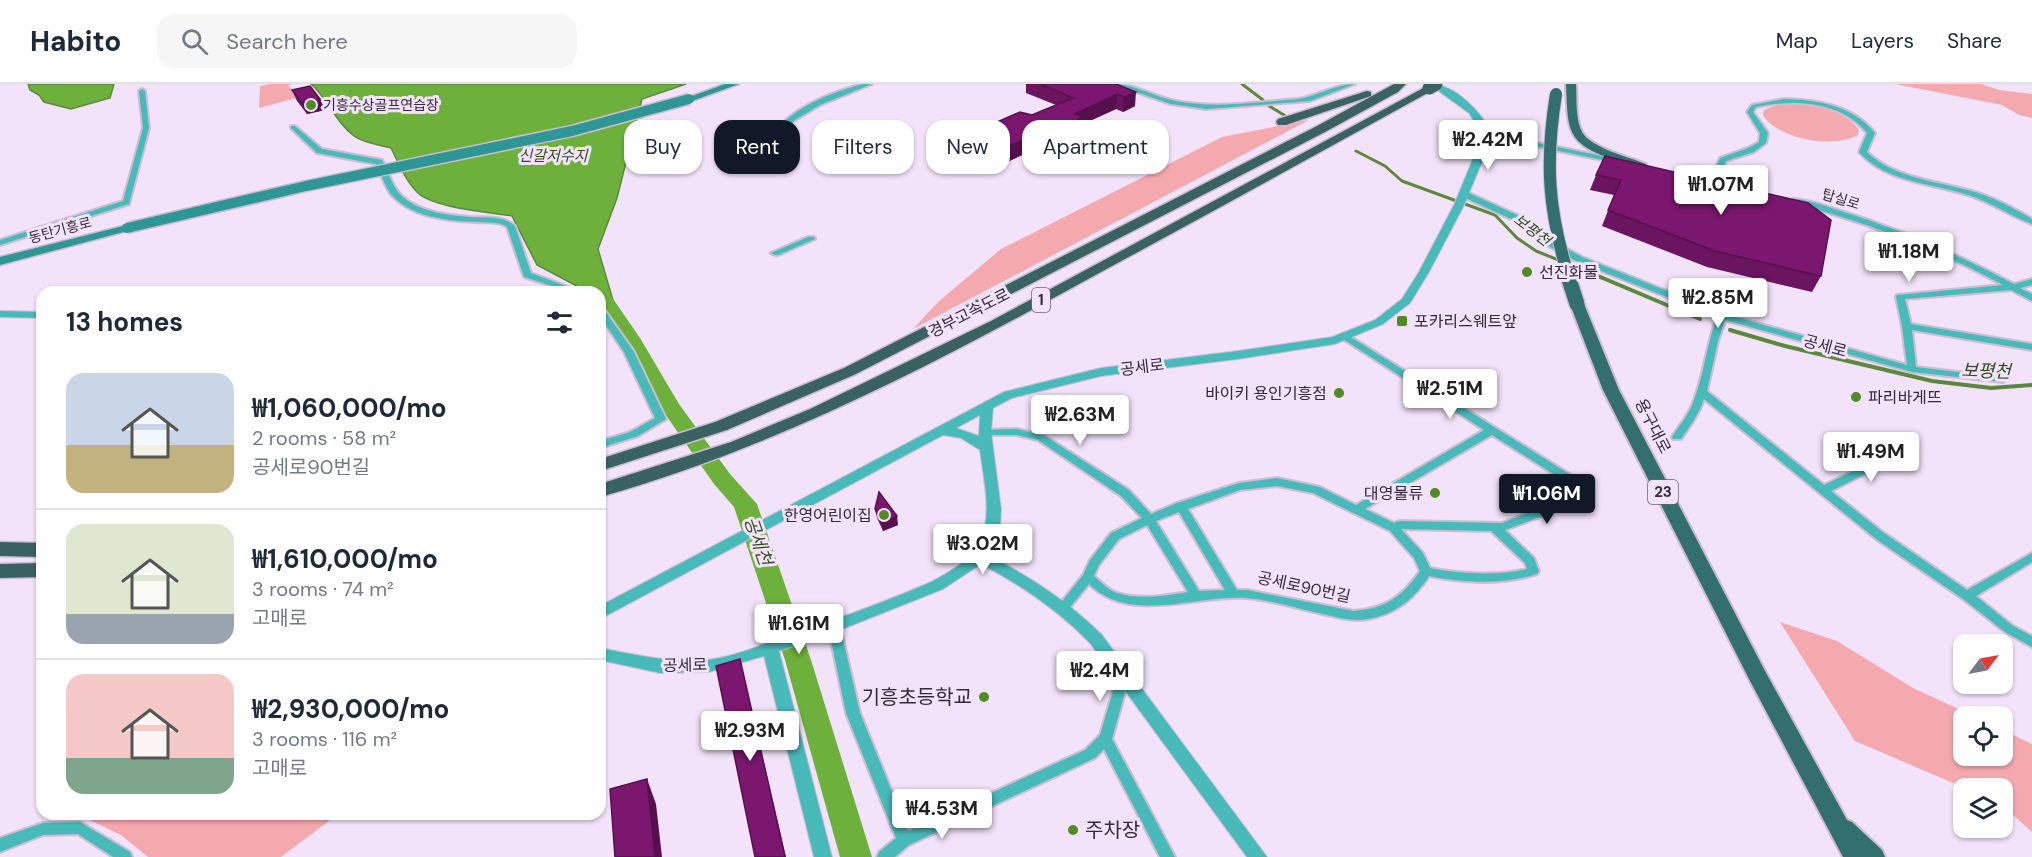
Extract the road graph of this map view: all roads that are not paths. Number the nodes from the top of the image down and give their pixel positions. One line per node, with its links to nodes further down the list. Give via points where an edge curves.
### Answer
1 (728, 84): 12 (main road)
2 (734, 84): 12 (main road)
3 (869, 84): 13 (street, via 835,95)
4 (1116, 84): 5 (street, via 1173,103 1206,107 1310,99)
5 (1352, 84)
6 (1394, 84): 14 (highway)
7 (1400, 84): 44 (highway, 경부고속도로 / 1, via 1321,129 849,371)
8 (1571, 84): 17 (highway, via 1576,131 1581,139)
9 (1433, 85): 16 (street, via 1458,99 1478,117); 53 (highway, 경부고속도로 / 1, via 996,324 816,413 737,446)
10 (1558, 89): 79 (highway, 용구대로 / 23, bridge, via 1550,132 1551,205 1577,304 1611,390)
11 (142, 91): 25 (street, via 146,128 126,202)
12 (714, 91): 27 (main road, 동탄기흥로, bridge, via 591,126 296,188)
13 (793, 120)
14 (1280, 121)
15 (293, 126): 29 (street, via 320,151 379,162 393,191 421,210 452,218 507,223 527,275)
16 (1488, 135): 17 (street); 21 (street, 공세로)
17 (1647, 167)
18 (1703, 180): 19 (street)
19 (1714, 182): 20 (street); 23 (street, via 1723,160 1761,143 1764,133 1750,112 1754,106 1791,100 1811,102 1854,116 1865,124 1871,133 1863,152 1869,159 1903,175 1976,195)
20 (1725, 184)
21 (1462, 199): 34 (street, 공세로, via 1521,221 1546,241 1579,259); 37 (street, 공세로, via 1407,301 1379,322)
22 (1791, 200): 30 (street, 탑실로, via 1873,223 1941,249)
23 (2032, 222)
24 (811, 239): 26 (street)
25 (0, 243)
26 (776, 253)
27 (0, 261)
28 (2032, 282): 30 (street)
29 (560, 286)
30 (2014, 287): 31 (street, 탑실로); 36 (street, via 1900,297)
31 (2032, 298)
32 (0, 314): 33 (street)
33 (36, 315)
34 (1722, 316): 40 (street, 공세로); 42 (street)
35 (606, 319): 49 (street, via 629,352 661,419)
36 (1907, 326): 39 (street); 40 (street)
37 (1346, 337): 43 (street, 공세로, via 1238,356 1101,372 1008,395); 45 (street)
38 (878, 343): 44 (highway)
39 (2032, 347)
40 (1912, 369): 41 (street, 공세로)
41 (2000, 380)
42 (1702, 392): 48 (street, via 1691,418); 54 (street)
43 (987, 405): 46 (street, 공세로); 47 (street)
44 (747, 416): 52 (highway, 경부고속도로 / 1)
45 (1492, 430): 56 (street); 58 (street, via 1573,485 1563,496 1547,500 1541,512)
46 (940, 431): 50 (street, via 974,437); 72 (street, 공세로)
47 (985, 432): 50 (street); 57 (street, via 1017,432 1041,438 1125,493)
48 (1677, 437)
49 (606, 443)
50 (987, 448): 62 (street, via 993,530)
51 (1905, 450): 54 (street)
52 (606, 463)
53 (606, 489)
54 (1824, 490): 70 (street, via 1880,536)
55 (1182, 506): 56 (street, via 1239,488 1277,482 1316,490); 57 (street); 68 (street)
56 (1357, 509): 59 (street)
57 (1149, 519): 67 (street, via 1115,536); 69 (street)
58 (1494, 527): 59 (street); 66 (street, via 1530,561 1533,571 1513,576)
59 (1394, 528): 66 (street, via 1419,556)
60 (0, 549): 61 (highway)
61 (36, 550)
62 (980, 557): 71 (street, via 1038,589); 73 (street, via 938,585)
63 (2032, 557): 70 (street)
64 (36, 570): 65 (highway)
65 (0, 571)
66 (1426, 572): 68 (street, 공세로90번길, via 1414,590 1389,609 1372,615 1354,616 1247,594)
67 (1088, 577): 69 (street, 공세로90번길, via 1108,593 1131,599 1150,602); 71 (street)
68 (1234, 595): 69 (street, 공세로90번길)
69 (1196, 596)
70 (1967, 596): 74 (street)
71 (1063, 608): 77 (street, via 1096,639)
72 (606, 610)
73 (834, 626): 75 (street, 공세로); 80 (street, via 853,713)
74 (2032, 642)
75 (770, 648): 76 (street, 공세로, via 709,666 660,667); 83 (street)
76 (606, 655)
77 (1124, 678): 78 (street); 86 (street)
78 (1105, 739): 80 (street, via 1090,754); 85 (street)
79 (1835, 821): 87 (highway); 88 (highway, 용구대로 / 23); 89 (highway)
80 (904, 840): 84 (street)
81 (0, 845): 82 (street, via 43,829 80,828)
82 (125, 857)
83 (823, 857)
84 (884, 857)
85 (1168, 857)
86 (1258, 857)
87 (1847, 857)
88 (1855, 857)
89 (1874, 857)

